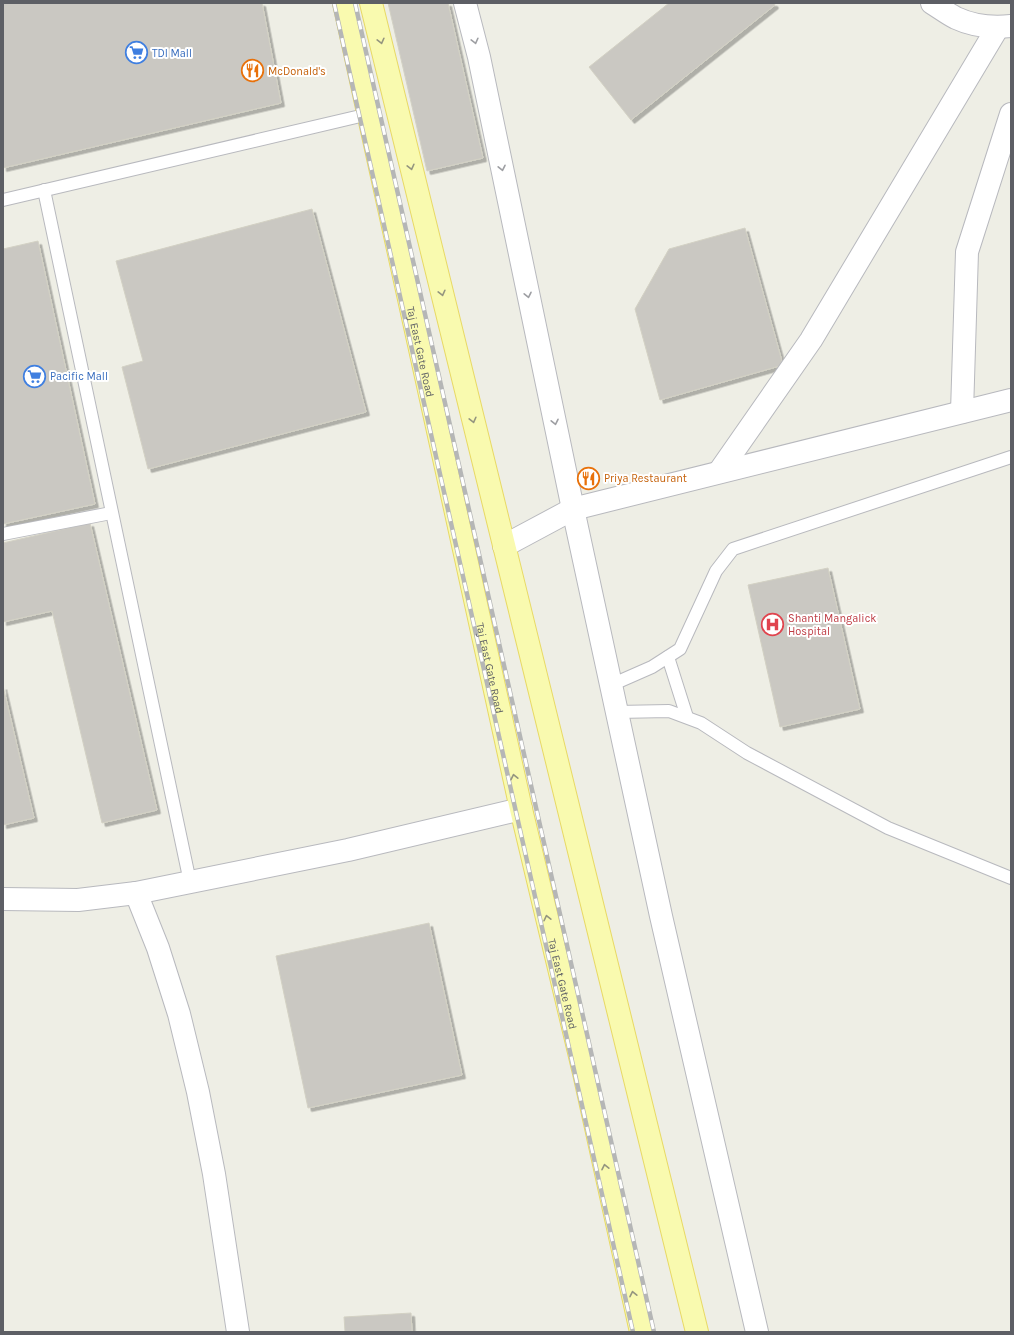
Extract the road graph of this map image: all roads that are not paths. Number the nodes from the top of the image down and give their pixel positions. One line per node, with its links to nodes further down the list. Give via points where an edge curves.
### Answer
1 (344, 3): 6 (main road, Taj East Gate Road)
2 (371, 3): 17 (main road, one-way to 17)
3 (465, 3): 14 (street, one-way to 14, via 479,57)
4 (932, 3): 5 (street, via 956,18 979,26)
5 (1005, 27): 13 (street, via 811,340)
6 (369, 114): 8 (lane); 22 (main road, Taj East Gate Road, one-way to 6)
7 (1011, 114): 11 (street, via 967,252)
8 (44, 190): 9 (lane); 15 (lane)
9 (3, 200)
10 (1011, 400): 11 (street)
11 (962, 412): 13 (street)
12 (1011, 457): 18 (lane, via 733,549 716,571 680,649)
13 (719, 472): 14 (street)
14 (573, 509): 17 (street); 19 (street)
15 (111, 513): 16 (lane); 24 (lane)
16 (3, 534)
17 (504, 546): 29 (main road)
18 (668, 657): 19 (lane); 21 (lane)
19 (611, 685): 20 (street)
20 (617, 712): 21 (lane, via 669,711); 30 (street, via 661,916)
21 (687, 717): 23 (lane, via 701,723 747,753 888,828)
22 (521, 809): 24 (street, via 348,850); 28 (main road, Taj East Gate Road, one-way to 22, via 584,1073)
23 (1011, 878)
24 (190, 882): 25 (street)
25 (136, 893): 26 (street, via 78,900); 27 (street, via 158,948 179,1014 198,1092 214,1174)
26 (3, 899)
27 (238, 1332)
28 (641, 1332)
29 (697, 1332)
30 (757, 1332)

